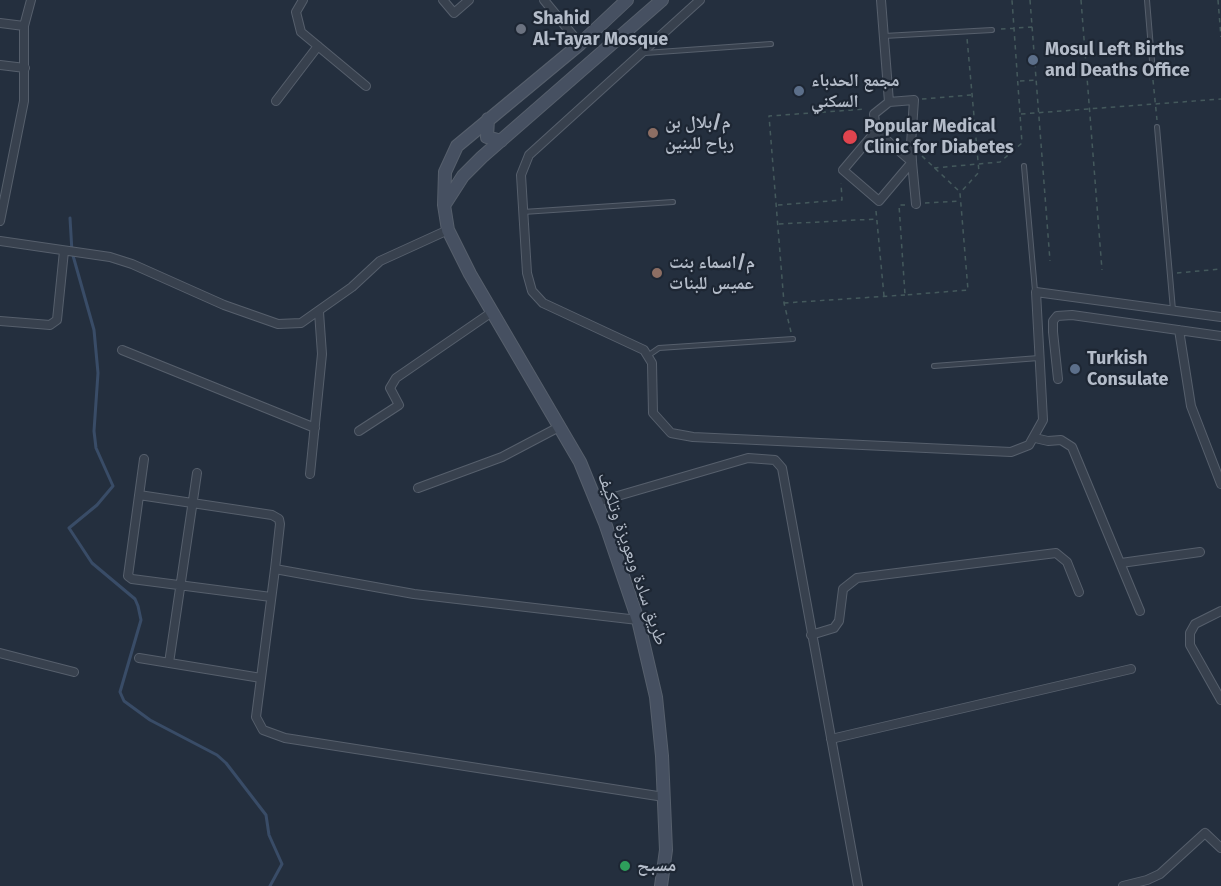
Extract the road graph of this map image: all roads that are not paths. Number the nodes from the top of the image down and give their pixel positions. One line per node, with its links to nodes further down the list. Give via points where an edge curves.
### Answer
1 (31, 0): 12 (street)
2 (303, 0): 17 (street, via 296,21 301,32)
3 (443, 0): 4 (street, via 454,13)
4 (469, 0)
5 (544, 0): 15 (street)
6 (627, 0): 15 (main road, طريق سادة وبعويزة وتلكيف)
7 (662, 0): 28 (main road)
8 (700, 0): 18 (street)
9 (881, 0): 14 (street)
10 (1147, 0): 21 (lane)
11 (0, 23): 12 (street)
12 (24, 26): 20 (street)
13 (992, 30): 14 (lane)
14 (883, 36): 24 (street)
15 (580, 44): 25 (main road, طريق سادة وبعويزة وتلكيف)
16 (771, 44): 18 (lane)
17 (318, 46): 22 (street); 23 (street)
18 (641, 54): 34 (street, via 529,154 521,175)
19 (0, 65): 20 (street)
20 (25, 68): 35 (street, via 24,101)
21 (1153, 73)
22 (366, 86)
23 (276, 101)
24 (885, 105): 27 (street, via 874,114); 29 (street, via 914,100)
25 (488, 119): 28 (main road, via 487,137); 33 (main road, طريق سادة وبعويزة وتلكيف, via 452,153 445,172)
26 (1157, 127): 40 (lane)
27 (876, 131): 29 (street); 29 (street, via 843,170 875,198 879,201)
28 (501, 141): 33 (main road, via 462,176)
29 (912, 162): 32 (street)
30 (1024, 166): 39 (lane)
31 (672, 202): 34 (lane)
32 (916, 204)
33 (444, 205): 36 (main road, طريق سادة وبعويزة وتلكيف)
34 (523, 212): 49 (street, via 528,282 537,298 631,341)
35 (0, 221)
36 (448, 230): 41 (street, via 380,261); 42 (main road, طريق سادة وبعويزة وتلكيف)
37 (0, 241): 38 (street)
38 (65, 252): 41 (street, via 132,264 278,324 301,323); 44 (street, via 57,320 50,325)
39 (1036, 292): 40 (street); 50 (street)
40 (1173, 311): 43 (street)
41 (320, 312): 54 (street, via 322,354)
42 (492, 312): 53 (main road, طريق سادة وبعويزة وتلكيف); 55 (street, via 396,378 390,388 399,405)
43 (1221, 317)
44 (0, 321)
45 (1179, 330): 46 (street); 52 (street, via 1057,316 1053,332); 60 (street, via 1191,406)
46 (1221, 336)
47 (793, 339): 49 (lane, via 659,348)
48 (122, 350): 54 (street)
49 (649, 355): 56 (street, via 653,413 664,427 682,436 999,453 1021,449)
50 (1040, 357): 51 (lane); 56 (street, via 1043,420)
51 (934, 366)
52 (1058, 379)
53 (559, 427): 61 (street, via 502,457); 63 (main road, طريق سادة وبعويزة وتلكيف)
54 (315, 428): 59 (street)
55 (359, 431)
56 (1035, 438): 66 (street, via 1061,440 1072,447)
57 (144, 459): 62 (street)
58 (197, 472): 64 (street)
59 (310, 474)
60 (1221, 484)
61 (418, 488)
62 (139, 495): 64 (street); 68 (street, via 128,576)
63 (597, 502): 73 (main road, طريق سادة وبعويزة وتلكيف); 74 (street, via 748,458 774,460 782,468)
64 (191, 503): 67 (street, via 279,519); 68 (street)
65 (1200, 552): 66 (street)
66 (1121, 563): 72 (street)
67 (275, 569): 70 (street); 73 (street, via 414,594)
68 (180, 584): 70 (street); 77 (street)
69 (1079, 592): 74 (street, via 1067,561 1056,553 857,578 843,589 839,621 834,628)
70 (271, 597): 80 (street)
71 (1221, 610): 81 (street, via 1195,624 1190,633 1190,645)
72 (1140, 611)
73 (638, 620): 83 (main road, طريق سادة وبعويزة وتلكيف, via 656,697)
74 (811, 635): 82 (street)
75 (0, 653): 79 (street)
76 (139, 658): 77 (street)
77 (169, 663): 80 (street)
78 (1131, 669): 82 (street)
79 (74, 672)
80 (261, 678): 83 (street, via 256,717 263,730 285,738)
81 (1221, 700)
82 (831, 739): 86 (street)
83 (664, 797): 85 (main road, طريق سادة وبعويزة وتلكيف, via 666,850)
84 (1221, 848): 87 (street, via 1205,833 1160,874)
85 (661, 886)
86 (858, 886)
87 (1123, 886)

